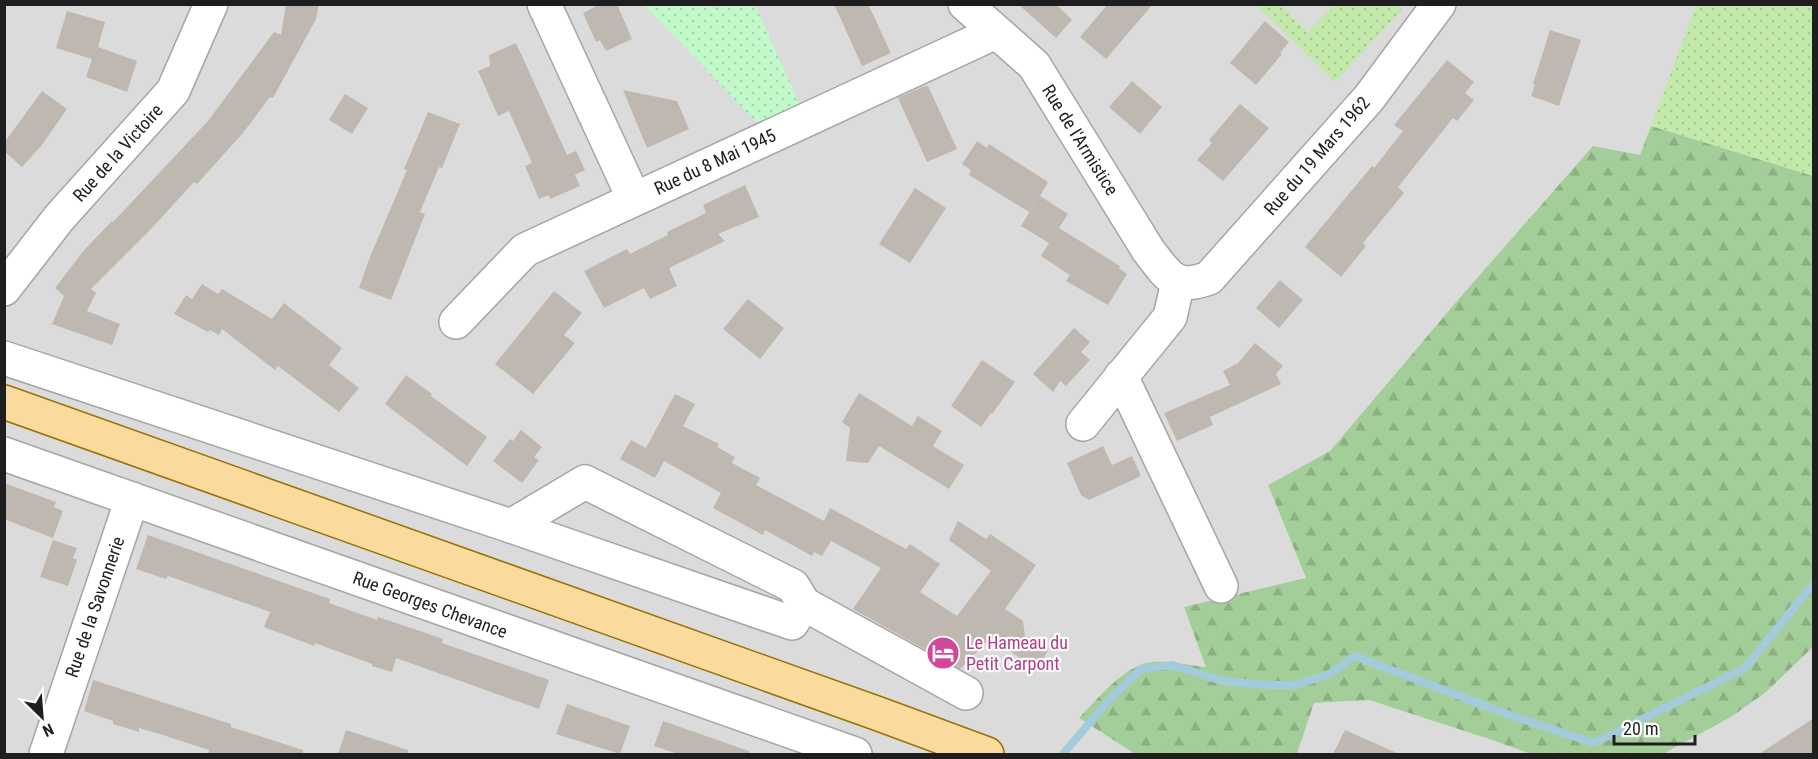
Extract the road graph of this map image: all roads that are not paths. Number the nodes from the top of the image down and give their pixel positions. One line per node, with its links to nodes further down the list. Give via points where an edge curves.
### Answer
1 (211, 4): 8 (street, Rue de la Victoire, via 173,91 59,218)
2 (543, 4): 6 (street)
3 (1438, 4): 7 (street, Rue du 19 Mars 1962, via 1369,98 1209,278 1193,284)
4 (969, 6): 5 (street, Rue de l'Armistice)
5 (996, 32): 6 (street, Rue du 8 Mai 1945); 7 (street, Rue de l'Armistice, via 1034,65 1148,250)
6 (634, 199): 9 (street, Rue du 8 Mai 1945, via 525,250)
7 (1178, 282): 11 (street, via 1170,317)
8 (4, 289)
9 (456, 322)
10 (4, 358): 16 (street)
11 (1122, 376): 13 (street); 17 (street)
12 (4, 402): 20 (main road, via 868,710)
13 (1083, 424)
14 (4, 454): 15 (street, Rue Georges Chevance)
15 (132, 499): 21 (street, Rue Georges Chevance); 22 (street, Rue de la Savonnerie)
16 (512, 526): 18 (street, via 792,623); 18 (street, via 585,482 793,586)
17 (1221, 586)
18 (804, 604): 19 (street)
19 (966, 693)
20 (963, 748): 24 (main road)
21 (816, 749): 23 (street, Rue Georges Chevance)
22 (54, 752)
23 (855, 754)
24 (987, 754)

